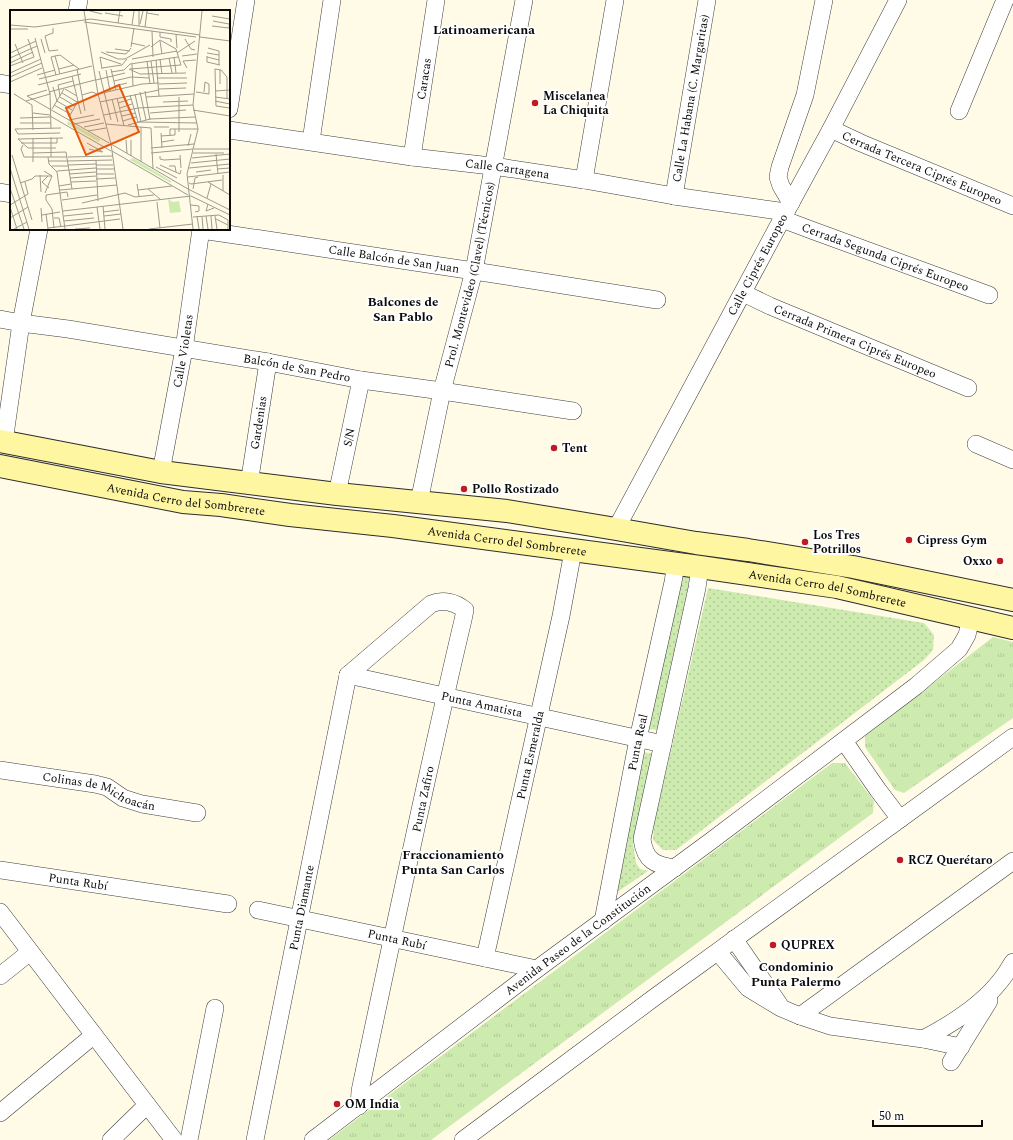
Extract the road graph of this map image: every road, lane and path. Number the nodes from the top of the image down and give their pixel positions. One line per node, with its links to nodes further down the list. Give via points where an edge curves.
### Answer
1 (79, 0): 11 (street)
2 (246, 0): 14 (street)
3 (332, 0): 18 (street)
4 (436, 0): 19 (street, Caracas)
5 (524, 0): 20 (street, Prol. Montevideo (Clavel) (Técnicos))
6 (615, 0): 21 (street)
7 (707, 0): 24 (street, Calle La Habana (C. Margaritas))
8 (824, 0): 26 (street, via 805,95 778,177)
9 (898, 0): 17 (street, Calle Ciprés Europeo)
10 (1005, 0): 15 (street)
11 (77, 10)
12 (0, 83): 13 (street)
13 (10, 85)
14 (230, 103)
15 (959, 111)
16 (230, 130): 18 (street, Calle Cartagena)
17 (831, 130): 25 (street, Cerrada Tercera Ciprés Europeo); 26 (street, Calle Ciprés Europeo)
18 (310, 141): 19 (street, Calle Cartagena)
19 (412, 157): 20 (street, Calle Cartagena)
20 (493, 167): 21 (street, Calle Cartagena); 30 (street, Prol. Montevideo (Clavel) (Técnicos))
21 (584, 180): 24 (street, Calle Cartagena)
22 (0, 192): 23 (street)
23 (10, 194)
24 (674, 196): 26 (street, Calle Cartagena)
25 (1013, 206)
26 (786, 211): 31 (street, Calle Ciprés Europeo); 32 (street, Cerrada Segunda Ciprés Europeo, via 821,234)
27 (39, 230): 35 (street)
28 (201, 230): 36 (street, Calle Violetas)
29 (208, 230): 30 (street, Calle Balcón de San Juan)
30 (474, 271): 33 (street, Calle Balcón de San Juan); 40 (street, Prol. Montevideo (Clavel) (Técnicos))
31 (743, 292): 39 (street, Cerrada Primera Ciprés Europeo, via 770,306); 50 (street, Calle Ciprés Europeo)
32 (990, 294)
33 (657, 300)
34 (0, 319): 35 (street, Balcón de San Pedro)
35 (21, 323): 36 (street, Balcón de San Pedro); 42 (street)
36 (184, 349): 37 (street, Balcón de San Pedro); 46 (street, Calle Violetas)
37 (268, 362): 38 (street, Balcón de San Pedro); 47 (street, Gardenias)
38 (361, 380): 40 (street, Balcón de San Pedro); 48 (street, S/N)
39 (968, 388)
40 (442, 391): 41 (street, Balcón de San Pedro); 49 (street, Prol. Montevideo (Clavel) (Técnicos))
41 (573, 411)
42 (2, 442): 46 (main road, Avenida Cerro del Sombrerete)
43 (976, 444): 44 (street)
44 (1013, 460)
45 (0, 466): 51 (main road, Avenida Cerro del Sombrerete, via 183,502 393,526)
46 (161, 472): 47 (main road, Avenida Cerro del Sombrerete)
47 (249, 484): 48 (main road, Avenida Cerro del Sombrerete)
48 (337, 494): 49 (main road, Avenida Cerro del Sombrerete)
49 (419, 502): 50 (main road, Avenida Cerro del Sombrerete, via 507,511)
50 (616, 529): 54 (main road, Avenida Cerro del Sombrerete, via 853,567)
51 (573, 551): 52 (main road, Avenida Cerro del Sombrerete); 59 (street, Punta Esmeralda)
52 (676, 564): 53 (main road, Avenida Cerro del Sombrerete); 61 (street, Punta Real)
53 (700, 567): 55 (main road, Avenida Cerro del Sombrerete, via 837,587); 63 (street, Punta Real)
54 (1013, 600)
55 (971, 618): 56 (main road, Avenida Cerro del Sombrerete); 62 (street, Avenida Paseo de la Constitución, via 967,635 959,650)
56 (1013, 628)
57 (348, 675): 58 (street, Punta Amatista); 58 (street, Punta Zafiro, via 431,604 438,601 457,604 464,610 463,620); 73 (street, Punta Diamante)
58 (445, 696): 59 (street, Punta Amatista); 75 (street, Punta Zafiro)
59 (538, 716): 61 (street, Punta Amatista); 79 (street, Punta Esmeralda)
60 (1013, 737): 66 (street)
61 (638, 739): 63 (street, Punta Amatista); 74 (street, Punta Real)
62 (844, 741): 66 (street); 68 (street, Avenida Paseo de la Constitución)
63 (662, 744): 68 (street, Punta Real, via 642,839 643,850 656,863)
64 (0, 770): 65 (street, Colinas de Michoacán, via 95,784 142,804)
65 (197, 813)
66 (900, 819): 76 (street)
67 (1011, 867): 86 (street)
68 (675, 868): 74 (street, Avenida Paseo de la Constitución)
69 (0, 870): 70 (street, Punta Rubí)
70 (228, 904)
71 (258, 910): 73 (street, Punta Rubí)
72 (0, 912): 77 (street)
73 (299, 919): 75 (street, Punta Rubí); 97 (street, Punta Diamante)
74 (603, 921): 81 (street, Avenida Paseo de la Constitución)
75 (392, 939): 79 (street, Punta Rubí); 92 (street, Punta Zafiro)
76 (734, 940): 78 (street); 85 (street)
77 (30, 952): 82 (street); 87 (street)
78 (718, 952): 85 (street, via 748,988); 99 (street)
79 (484, 958): 81 (street, Punta Rubí)
80 (1013, 962): 83 (street)
81 (537, 970): 92 (street, Avenida Paseo de la Constitución)
82 (0, 976)
83 (1002, 980): 88 (street, via 976,1007); 89 (street)
84 (215, 1008): 96 (street)
85 (781, 1008): 86 (street)
86 (800, 1016): 88 (street, via 830,1026)
87 (94, 1035): 91 (street); 93 (street)
88 (923, 1039): 89 (street)
89 (962, 1047): 90 (street)
90 (951, 1062)
91 (147, 1105): 94 (street); 95 (street)
92 (359, 1106): 98 (street, Avenida Paseo de la Constitución)
93 (0, 1113)
94 (110, 1140)
95 (174, 1140)
96 (189, 1140)
97 (255, 1140)
98 (313, 1140)
99 (463, 1140)

